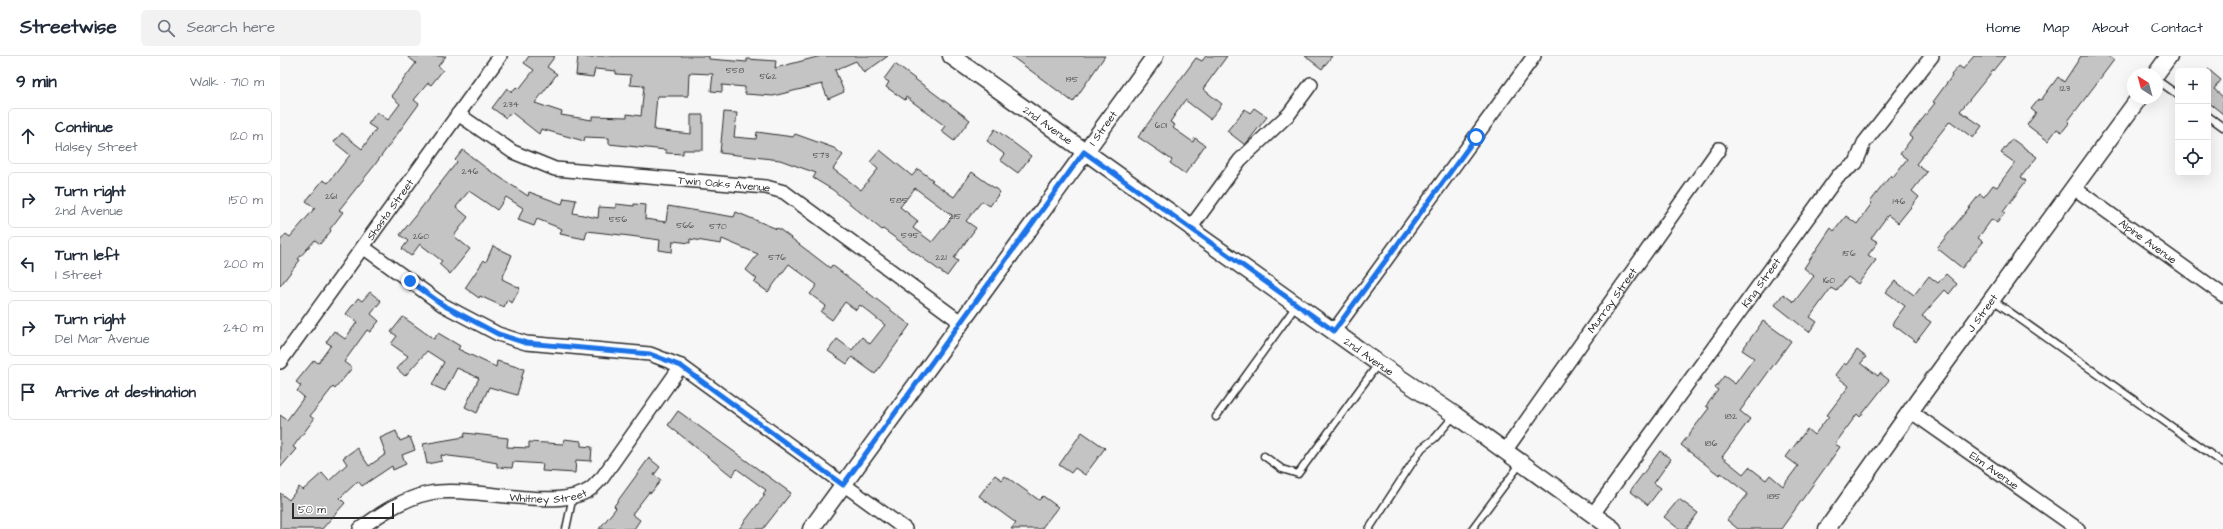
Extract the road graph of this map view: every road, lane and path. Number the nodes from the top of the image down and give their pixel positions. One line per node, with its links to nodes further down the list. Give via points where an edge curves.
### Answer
1 (500, 56): 12 (street, Shasta Street)
2 (952, 56): 16 (street, 2nd Avenue)
3 (1155, 56): 16 (street, I Street)
4 (1534, 56): 24 (street)
5 (1932, 56): 37 (street, King Street, via 1864,143 1856,163 1838,176)
6 (2169, 56): 7 (street)
7 (2160, 68)
8 (1311, 84): 18 (street, via 1290,114 1240,160)
9 (2163, 84): 10 (lane)
10 (2175, 93)
11 (2135, 104): 17 (street, J Street)
12 (458, 114): 19 (street, Shasta Street); 23 (street, Twin Oaks Avenue, via 513,152 556,169 766,187 784,192)
13 (2211, 118): 14 (lane)
14 (2223, 127)
15 (1719, 149): 31 (street, Murray Street)
16 (1084, 152): 18 (street, 2nd Avenue); 23 (street, I Street)
17 (2074, 188): 20 (street, Alpine Avenue); 21 (street, J Street)
18 (1191, 227): 22 (street, 2nd Avenue, via 1198,235 1262,278)
19 (363, 247): 25 (street, Shasta Street); 27 (street, via 443,305 498,334 526,343 650,354)
20 (2223, 295)
21 (1992, 299): 28 (street, J Street); 34 (lane)
22 (1297, 306): 24 (street, 2nd Avenue); 30 (lane)
23 (962, 323): 35 (street, I Street)
24 (1334, 331): 26 (street, 2nd Avenue)
25 (280, 362)
26 (1378, 364): 29 (street, 2nd Avenue); 32 (lane, via 1298,474 1282,469)
27 (681, 366): 35 (street); 36 (street, Whitney Street, via 602,478 589,490)
28 (1910, 410): 38 (street, J Street); 46 (street, Elm Avenue)
29 (1455, 415): 31 (street, 2nd Avenue); 43 (lane, via 1435,438 1422,448)
30 (1216, 417)
31 (1505, 451): 33 (street, 2nd Avenue)
32 (1264, 456)
33 (1522, 463): 37 (street, 2nd Avenue); 44 (lane)
34 (2223, 463)
35 (843, 485): 41 (street, I Street); 42 (street)
36 (573, 496): 39 (street, Whitney Street, via 562,499 453,492 430,493 401,503 375,517); 40 (lane)
37 (1593, 514): 45 (street, 2nd Avenue)
38 (1832, 527)
39 (360, 529)
40 (566, 529)
41 (811, 529)
42 (905, 529)
43 (1369, 529)
44 (1472, 529)
45 (1613, 529)
46 (2078, 529)

